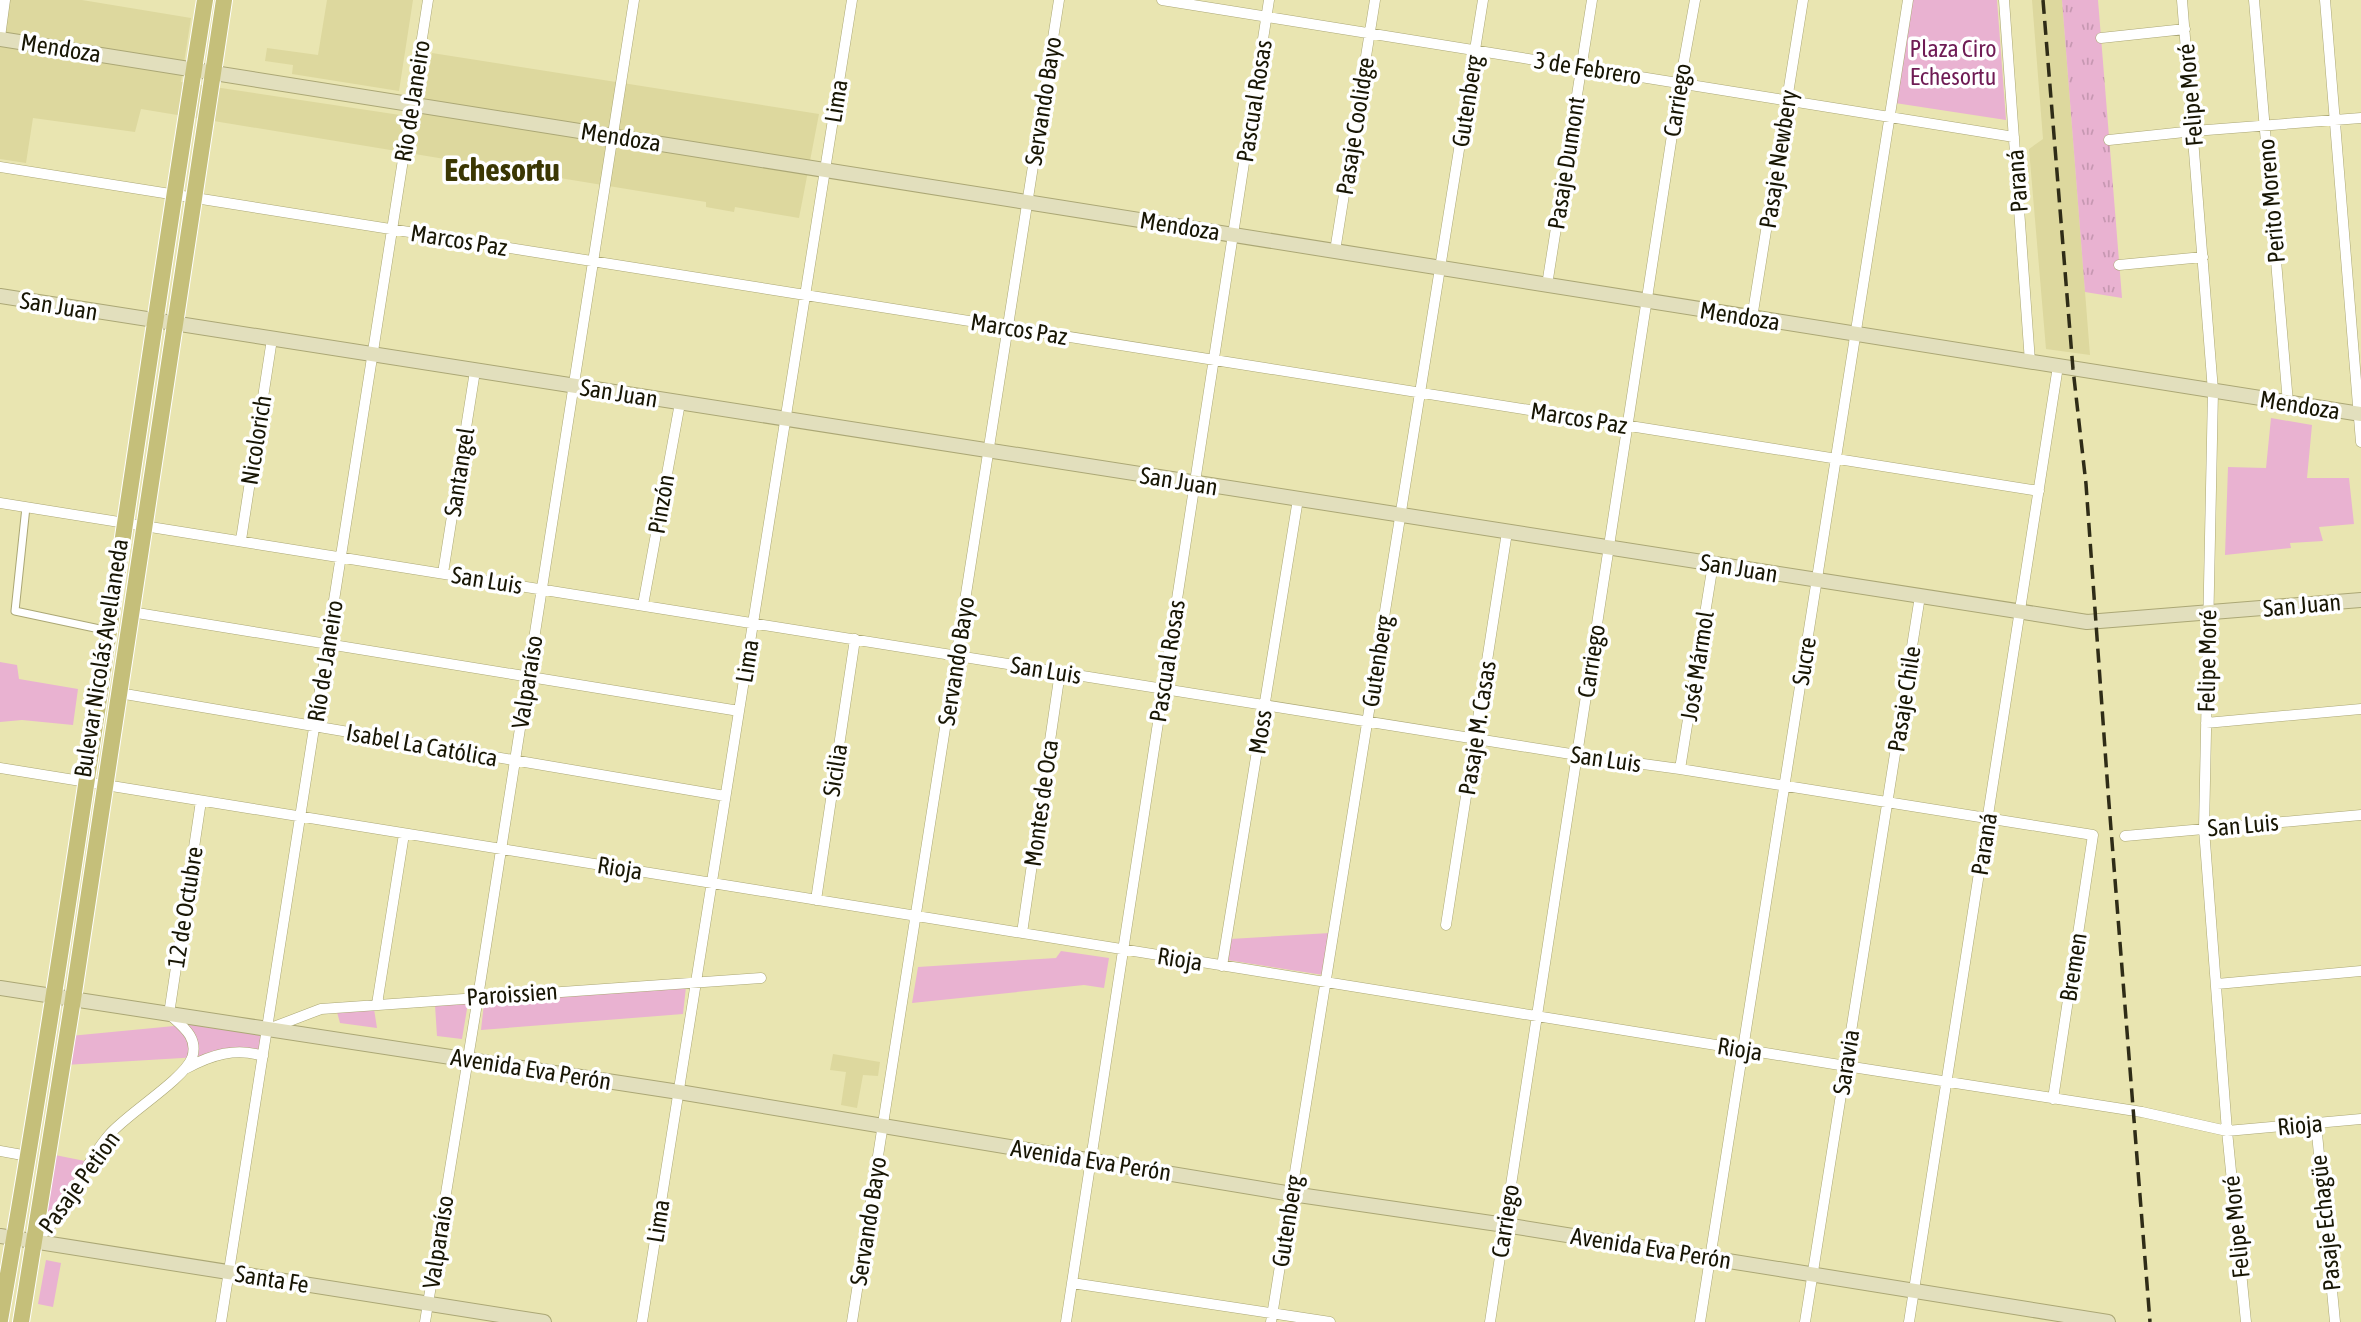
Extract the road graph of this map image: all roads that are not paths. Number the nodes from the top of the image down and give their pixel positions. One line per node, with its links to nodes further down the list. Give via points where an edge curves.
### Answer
1 (5, 0): 23 (street)
2 (205, 0): 27 (main road, Bulevar Nicolás Avellaneda)
3 (224, 0): 28 (main road, Bulevar Nicolás Avellaneda)
4 (428, 0): 31 (street, Río de Janeiro)
5 (634, 0): 37 (street, Valparaíso)
6 (852, 0): 41 (street, Lima)
7 (1059, 0): 44 (street, Servando Bayo)
8 (1162, 0): 20 (street, 3 de Febrero)
9 (1269, 0): 20 (street, Pascual Rosas)
10 (1375, 0): 22 (street, Pasaje Coolidge)
11 (1483, 0): 25 (street, Gutenberg)
12 (1592, 0): 26 (street, Pasaje Dumont)
13 (1695, 0): 29 (street, Carriego)
14 (1803, 0): 30 (street, Pasaje Newbery)
15 (1908, 0): 32 (street, Sucre)
16 (2004, 0): 38 (street, Paraná)
17 (2182, 0): 21 (street, Felipe Moré)
18 (2254, 0): 35 (street, Perito Moreno)
19 (2325, 0): 34 (street)
20 (1266, 17): 22 (street, 3 de Febrero); 46 (street, Pascual Rosas)
21 (2185, 29): 24 (street); 36 (street, Felipe Moré)
22 (1370, 33): 25 (street, 3 de Febrero); 47 (street, Pasaje Coolidge)
23 (0, 38): 27 (main road, Mendoza)
24 (2101, 38)
25 (1475, 50): 26 (street, 3 de Febrero); 51 (street, Gutenberg)
26 (1581, 67): 29 (street, 3 de Febrero); 52 (street, Pasaje Dumont)
27 (194, 70): 28 (main road, Mendoza); 42 (main road, Bulevar Nicolás Avellaneda)
28 (212, 72): 31 (main road, Mendoza); 43 (main road, Bulevar Nicolás Avellaneda)
29 (1679, 83): 30 (street, 3 de Febrero); 55 (street, Carriego)
30 (1787, 100): 32 (street, 3 de Febrero); 56 (street, Pasaje Newbery)
31 (412, 104): 37 (main road, Mendoza); 45 (street, Río de Janeiro)
32 (1890, 117): 38 (street, 3 de Febrero); 60 (street, Sucre)
33 (2361, 118): 34 (street)
34 (2335, 120): 35 (street); 72 (street)
35 (2265, 125): 36 (street); 70 (street, Perito Moreno)
36 (2194, 131): 39 (street); 48 (street, Felipe Moré)
37 (613, 136): 41 (main road, Mendoza); 49 (street, Valparaíso)
38 (2014, 137): 64 (street, Paraná)
39 (2109, 140)
40 (0, 167): 42 (street, Marcos Paz)
41 (825, 170): 44 (main road, Mendoza); 53 (street, Lima)
42 (174, 195): 43 (street, Marcos Paz); 57 (main road, Bulevar Nicolás Avellaneda)
43 (194, 198): 45 (street, Marcos Paz); 58 (main road, Bulevar Nicolás Avellaneda)
44 (1028, 202): 46 (main road, Mendoza); 59 (street, Servando Bayo)
45 (392, 230): 49 (street, Marcos Paz); 62 (street, Río de Janeiro)
46 (1233, 235): 47 (main road, Mendoza); 63 (street, Pascual Rosas)
47 (1335, 251): 51 (main road, Mendoza)
48 (2203, 257): 50 (street); 68 (street, Felipe Moré)
49 (593, 262): 53 (street, Marcos Paz); 67 (street, Valparaíso)
50 (2119, 265)
51 (1440, 268): 52 (main road, Mendoza); 69 (street, Gutenberg)
52 (1547, 285): 55 (main road, Mendoza)
53 (805, 295): 59 (street, Marcos Paz); 73 (street, Lima)
54 (0, 296): 57 (main road, San Juan)
55 (1646, 301): 56 (main road, Mendoza); 74 (street, Carriego)
56 (1752, 318): 60 (main road, Mendoza)
57 (154, 320): 58 (main road, San Juan); 84 (main road, Bulevar Nicolás Avellaneda)
58 (174, 324): 61 (main road, San Juan); 85 (main road, Bulevar Nicolás Avellaneda)
59 (1008, 327): 63 (street, Marcos Paz); 76 (street, Servando Bayo)
60 (1856, 334): 64 (main road, Mendoza); 77 (street, Sucre)
61 (272, 339): 62 (main road, San Juan); 87 (street, Nicolorich)
62 (373, 355): 66 (main road, San Juan); 89 (street, Río de Janeiro)
63 (1214, 360): 69 (street, Marcos Paz); 78 (street, Pascual Rosas)
64 (2030, 362): 65 (main road, Mendoza)
65 (2058, 366): 68 (main road, Mendoza); 79 (street, Paraná)
66 (475, 371): 67 (main road, San Juan); 91 (street, Santangel)
67 (574, 386): 71 (main road, San Juan); 93 (street, Valparaíso)
68 (2213, 391): 70 (main road, Mendoza); 99 (street, Felipe Moré)
69 (1420, 393): 74 (street, Marcos Paz); 83 (street, Gutenberg)
70 (2288, 402): 72 (main road, Mendoza)
71 (680, 403): 73 (main road, San Juan); 96 (street, Pinzón)
72 (2360, 414): 75 (street)
73 (785, 419): 76 (main road, San Juan); 100 (street, Lima)
74 (1627, 425): 77 (street, Marcos Paz); 88 (street, Carriego)
75 (2361, 442)
76 (989, 451): 78 (main road, San Juan); 104 (street, Servando Bayo)
77 (1836, 458): 79 (street, Marcos Paz); 92 (street, Sucre)
78 (1195, 483): 80 (main road, San Juan); 107 (street, Pascual Rosas)
79 (2039, 491): 98 (street, Paraná)
80 (1298, 499): 83 (main road, San Juan); 109 (street, Moss)
81 (0, 503): 82 (street, San Luis)
82 (26, 507): 84 (street, San Luis); 101 (street, via 15,611)
83 (1401, 515): 86 (main road, San Juan); 112 (street, Gutenberg)
84 (124, 522): 85 (street, San Luis); 101 (main road, Bulevar Nicolás Avellaneda)
85 (144, 525): 87 (street, San Luis); 97 (main road, Bulevar Nicolás Avellaneda)
86 (1507, 532): 88 (main road, San Juan); 115 (street, Pasaje M. Casas)
87 (241, 540): 89 (street, San Luis)
88 (1608, 547): 90 (main road, San Juan); 116 (street, Carriego)
89 (341, 557): 91 (street, San Luis); 103 (street, Río de Janeiro)
90 (1713, 564): 92 (main road, San Juan); 119 (street, José Mármol)
91 (443, 573): 93 (street, San Luis)
92 (1817, 580): 94 (main road, San Juan); 122 (street, Sucre)
93 (542, 589): 96 (street, San Luis); 106 (street, Valparaíso)
94 (1920, 596): 98 (main road, San Juan); 125 (street, Pasaje Chile)
95 (2361, 600): 99 (main road, San Juan)
96 (643, 605): 100 (street, San Luis)
97 (131, 612): 103 (street); 108 (main road, Bulevar Nicolás Avellaneda)
98 (2021, 612): 99 (main road, San Juan, via 2087,622); 128 (street, Paraná)
99 (2208, 612): 113 (street, Felipe Moré)
100 (753, 623): 102 (street, San Luis); 111 (street, Lima)
101 (109, 631): 120 (main road, Bulevar Nicolás Avellaneda)
102 (855, 639): 104 (street, San Luis); 135 (street, Sicilia)
103 (327, 644): 106 (street); 114 (street, Río de Janeiro)
104 (956, 656): 105 (street, San Luis); 136 (street, Servando Bayo)
105 (1060, 672): 107 (street, San Luis); 138 (street, Montes de Oca)
106 (528, 677): 111 (street); 117 (street, Valparaíso)
107 (1163, 689): 109 (street, San Luis); 139 (street, Pascual Rosas)
108 (119, 693): 114 (street, Isabel La Católica); 121 (main road, Bulevar Nicolás Avellaneda)
109 (1264, 705): 112 (street, San Luis); 140 (street, Moss)
110 (2361, 709): 113 (street)
111 (739, 711): 123 (street, Lima)
112 (1367, 722): 115 (street, San Luis); 144 (street, Gutenberg)
113 (2206, 723): 129 (street, Felipe Moré)
114 (314, 727): 117 (street, Isabel La Católica); 127 (street, Río de Janeiro)
115 (1475, 739): 116 (street, San Luis); 137 (street, Pasaje M. Casas)
116 (1577, 755): 119 (street, San Luis); 152 (street, Carriego)
117 (515, 761): 123 (street, Isabel La Católica); 133 (street, Valparaíso)
118 (0, 768): 120 (street, Rioja)
119 (1680, 769): 122 (street, San Luis)
120 (88, 782): 121 (street, Rioja); 147 (main road, Bulevar Nicolás Avellaneda)
121 (105, 785): 124 (street, Rioja); 149 (main road, Bulevar Nicolás Avellaneda)
122 (1785, 785): 125 (street, San Luis); 154 (street, Sucre)
123 (725, 796): 134 (street, Lima)
124 (201, 801): 127 (street, Rioja); 151 (street, 12 de Octubre)
125 (1888, 802): 128 (street, San Luis); 157 (street, Saravia)
126 (2361, 815): 129 (street, San Luis)
127 (300, 817): 130 (street, Rioja); 153 (street, Río de Janeiro)
128 (1988, 818): 131 (street, San Luis); 159 (street, Paraná)
129 (2204, 829): 132 (street, San Luis); 145 (street, Felipe Moré)
130 (404, 834): 133 (street, Rioja); 150 (street)
131 (2093, 835): 161 (street, Bremen)
132 (2124, 836)
133 (501, 849): 134 (street, Rioja); 148 (street, Valparaíso)
134 (712, 883): 135 (street, Rioja); 143 (street, Lima)
135 (816, 900): 136 (street, Rioja)
136 (916, 916): 138 (street, Rioja); 164 (street, Servando Bayo)
137 (1446, 925)
138 (1022, 933): 139 (street, Rioja)
139 (1123, 950): 140 (street, Rioja); 168 (street, Pascual Rosas)
140 (1223, 966): 144 (street, Rioja)
141 (2361, 971): 145 (street)
142 (761, 978): 143 (street, Paroissien)
143 (695, 981): 148 (street, Paroissien); 160 (street, Lima)
144 (1326, 982): 152 (street, Rioja); 169 (street, Gutenberg)
145 (2217, 984): 165 (street, Felipe Moré)
146 (0, 988): 147 (main road, Avenida Eva Perón)
147 (53, 996): 149 (main road, Avenida Eva Perón); 167 (main road, Bulevar Nicolás Avellaneda)
148 (478, 997): 150 (street, Paroissien); 156 (street, Valparaíso)
149 (73, 999): 151 (main road, Avenida Eva Perón); 172 (main road, Bulevar Nicolás Avellaneda)
150 (377, 1004): 153 (street, Paroissien, via 321,1009)
151 (169, 1014): 153 (main road, Avenida Eva Perón); 158 (street, via 191,1035 193,1052)
152 (1536, 1016): 154 (street, Rioja); 170 (street, Carriego)
153 (267, 1029): 155 (street, Río de Janeiro); 156 (main road, Avenida Eva Perón)
154 (1743, 1050): 157 (street, Rioja); 173 (street, Sucre)
155 (263, 1056): 158 (street, Pasaje Petion, via 232,1051); 174 (street, Río de Janeiro)
156 (468, 1060): 160 (main road, Avenida Eva Perón); 178 (street, Valparaíso)
157 (1846, 1066): 159 (street, Rioja); 175 (street, Saravia)
158 (187, 1068): 172 (street, Pasaje Petion, via 108,1136 57,1216)
159 (1947, 1083): 161 (street, Rioja); 177 (street, Paraná)
160 (679, 1092): 164 (main road, Avenida Eva Perón); 185 (street, Lima)
161 (2053, 1099): 165 (street, Rioja)
162 (2361, 1119): 163 (street, Rioja)
163 (2316, 1123): 165 (street, Rioja); 195 (street, Pasaje Echagüe)
164 (883, 1126): 168 (main road, Avenida Eva Perón); 186 (street, Servando Bayo)
165 (2227, 1131): 194 (street, Felipe Moré)
166 (0, 1151): 167 (street)
167 (28, 1156): 171 (main road, Bulevar Nicolás Avellaneda)
168 (1090, 1159): 169 (main road, Avenida Eva Perón); 176 (street, Pascual Rosas)
169 (1292, 1194): 170 (main road, Avenida Eva Perón); 179 (street, Gutenberg)
170 (1505, 1225): 173 (main road, Avenida Eva Perón); 189 (street, Carriego)
171 (7, 1237): 172 (main road, Santa Fe); 180 (main road, Bulevar Nicolás Avellaneda)
172 (34, 1241): 174 (main road, Santa Fe); 181 (main road, Bulevar Nicolás Avellaneda)
173 (1710, 1258): 175 (main road, Avenida Eva Perón); 190 (street, Sucre)
174 (229, 1272): 178 (main road, Santa Fe); 182 (street, Río de Janeiro)
175 (1813, 1274): 177 (main road, Avenida Eva Perón); 191 (street, Saravia)
176 (1072, 1283): 179 (street); 187 (street, Pascual Rosas)
177 (1914, 1290): 192 (street, Paraná); 193 (main road, Avenida Eva Perón)
178 (428, 1303): 183 (street, Valparaíso); 184 (main road, Santa Fe)
179 (1272, 1317): 188 (street)
180 (0, 1320)
181 (21, 1322)
182 (221, 1322)
183 (425, 1322)
184 (544, 1322)
185 (642, 1322)
186 (852, 1322)
187 (1066, 1322)
188 (1330, 1322)
189 (1490, 1322)
190 (1700, 1322)
191 (1805, 1322)
192 (1909, 1322)
193 (2108, 1322)
194 (2246, 1322)
195 (2335, 1322)

